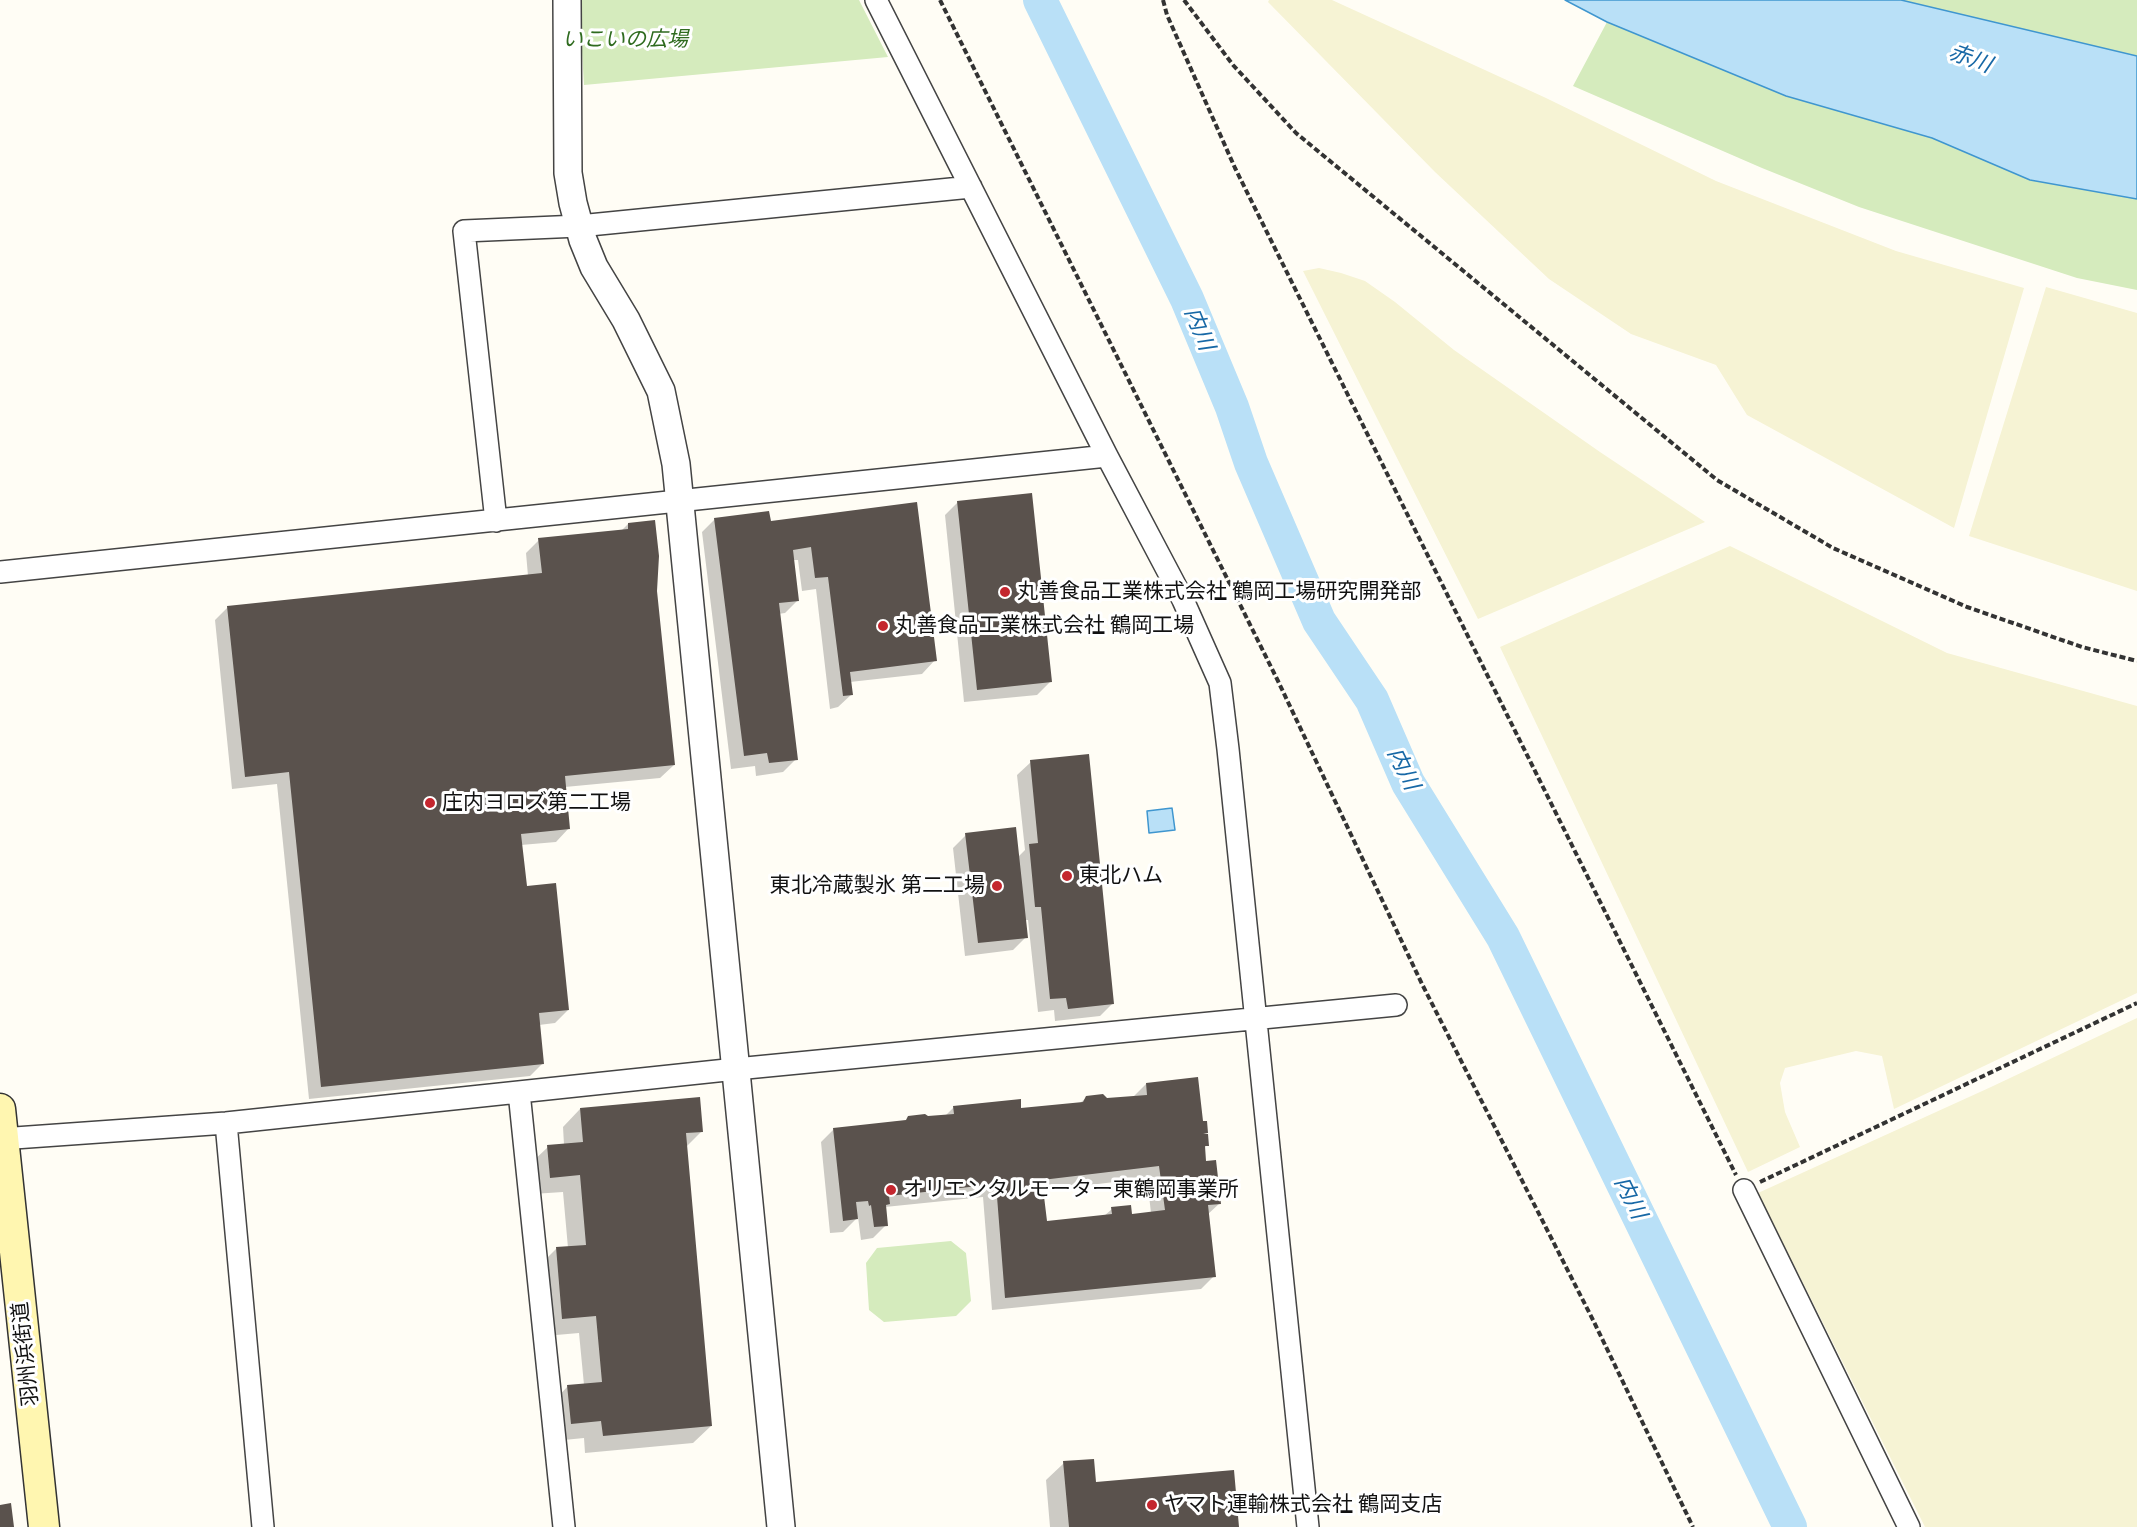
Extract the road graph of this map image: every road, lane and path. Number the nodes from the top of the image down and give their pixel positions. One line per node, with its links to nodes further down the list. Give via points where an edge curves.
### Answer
1 (567, 0): 7 (street, via 568,173)
2 (876, 0): 6 (street)
3 (940, 0): 27 (path, via 1278,681 1422,984)
4 (1163, 0): 21 (path, via 1236,168)
5 (1184, 0): 12 (path, via 1233,65 1296,133 1717,480 1833,548 1967,607)
6 (971, 187): 7 (street); 8 (street)
7 (579, 226): 9 (street, via 594,267 660,391 676,464); 10 (street, via 464,231)
8 (1107, 456): 9 (street); 15 (street, via 1183,600 1220,683)
9 (679, 502): 10 (street); 16 (street)
10 (496, 521): 11 (street)
11 (0, 572)
12 (2137, 661)
13 (2137, 1003): 21 (path)
14 (1396, 1005): 15 (street)
15 (1256, 1017): 16 (street); 26 (street)
16 (736, 1069): 17 (street); 25 (street)
17 (519, 1092): 19 (street); 24 (street)
18 (0, 1109): 20 (main road, 羽州浜街道)
19 (226, 1123): 20 (street); 23 (street)
20 (2, 1139): 22 (main road, 羽州浜街道)
21 (1744, 1190): 28 (street)
22 (44, 1527)
23 (263, 1527)
24 (564, 1527)
25 (781, 1527)
26 (1308, 1527)
27 (1694, 1527)
28 (1909, 1527)

